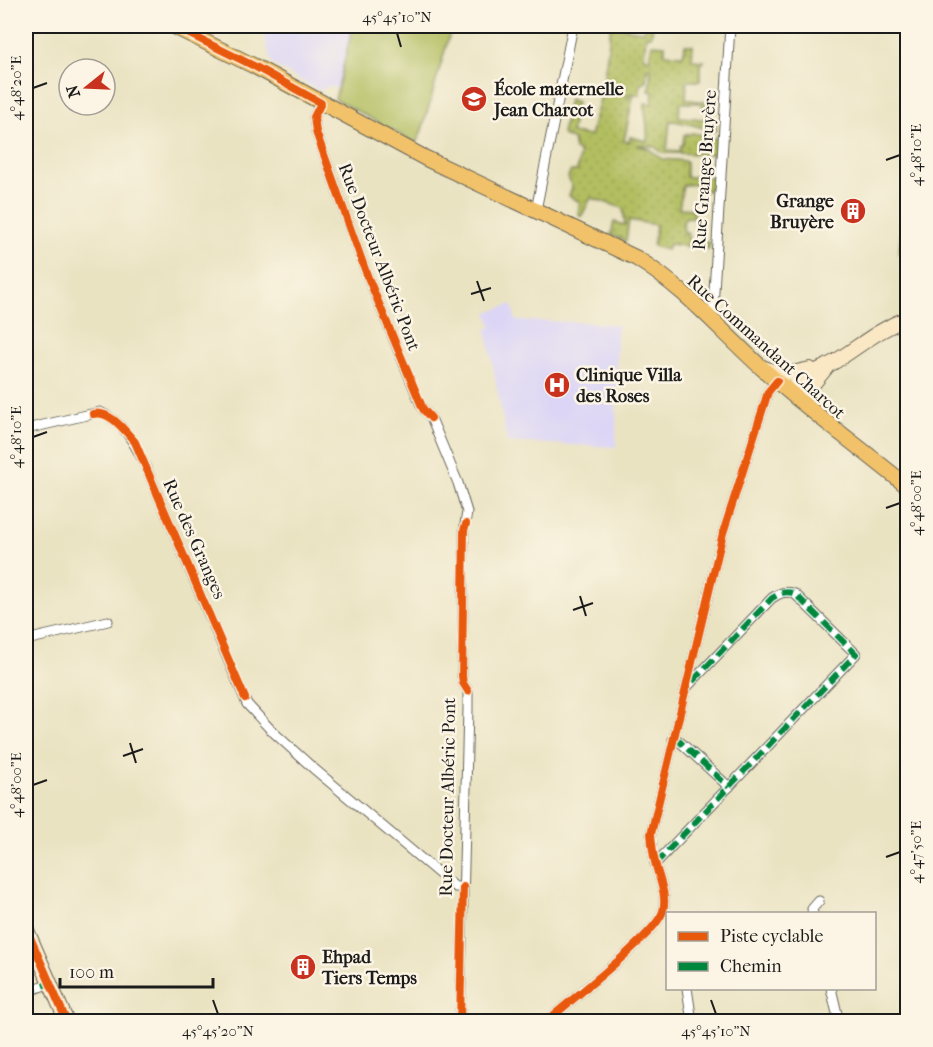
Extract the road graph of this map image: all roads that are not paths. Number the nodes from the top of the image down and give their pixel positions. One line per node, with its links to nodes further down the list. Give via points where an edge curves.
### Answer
1 (173, 26): 4 (main road, Rue Commandant Charcot)
2 (573, 26): 5 (street)
3 (730, 26): 6 (street, Rue Grange Bruyère, via 713,308)
4 (321, 103): 5 (main road, Rue Commandant Charcot); 20 (street, Rue Docteur Albéric Pont, via 314,117 316,132 354,241 467,512 462,676 468,691)
5 (536, 210): 6 (main road, Rue Commandant Charcot, via 636,258 661,274)
6 (709, 316): 8 (main road, Rue Commandant Charcot)
7 (908, 318): 9 (main road, via 873,334)
8 (758, 365): 9 (main road, via 783,375); 10 (main road, Rue Commandant Charcot)
9 (827, 366): 11 (main road, via 797,382)
10 (777, 381): 11 (main road, Rue Commandant Charcot); 16 (street, via 768,392 723,533)
11 (795, 396): 13 (main road, Rue Commandant Charcot)
12 (26, 429): 20 (street, Rue des Granges, via 100,412 135,442 248,704 313,768 455,887)
13 (908, 488)
14 (108, 621): 15 (street)
15 (26, 640)
16 (685, 689): 17 (street); 18 (street, via 781,592 795,594 856,654)
17 (673, 739): 18 (street, via 680,741); 19 (street, via 651,834)
18 (729, 788): 19 (street)
19 (656, 864): 30 (street, via 663,887 663,911 657,925)
20 (463, 888): 29 (street, Rue Docteur Albéric Pont)
21 (819, 901): 22 (street)
22 (813, 912)
23 (26, 928): 24 (main road)
24 (50, 983): 27 (street); 28 (main road)
25 (687, 990): 31 (street)
26 (831, 990): 32 (street)
27 (26, 992)
28 (67, 1022)
29 (460, 1022)
30 (546, 1022)
31 (692, 1022)
32 (839, 1022)

